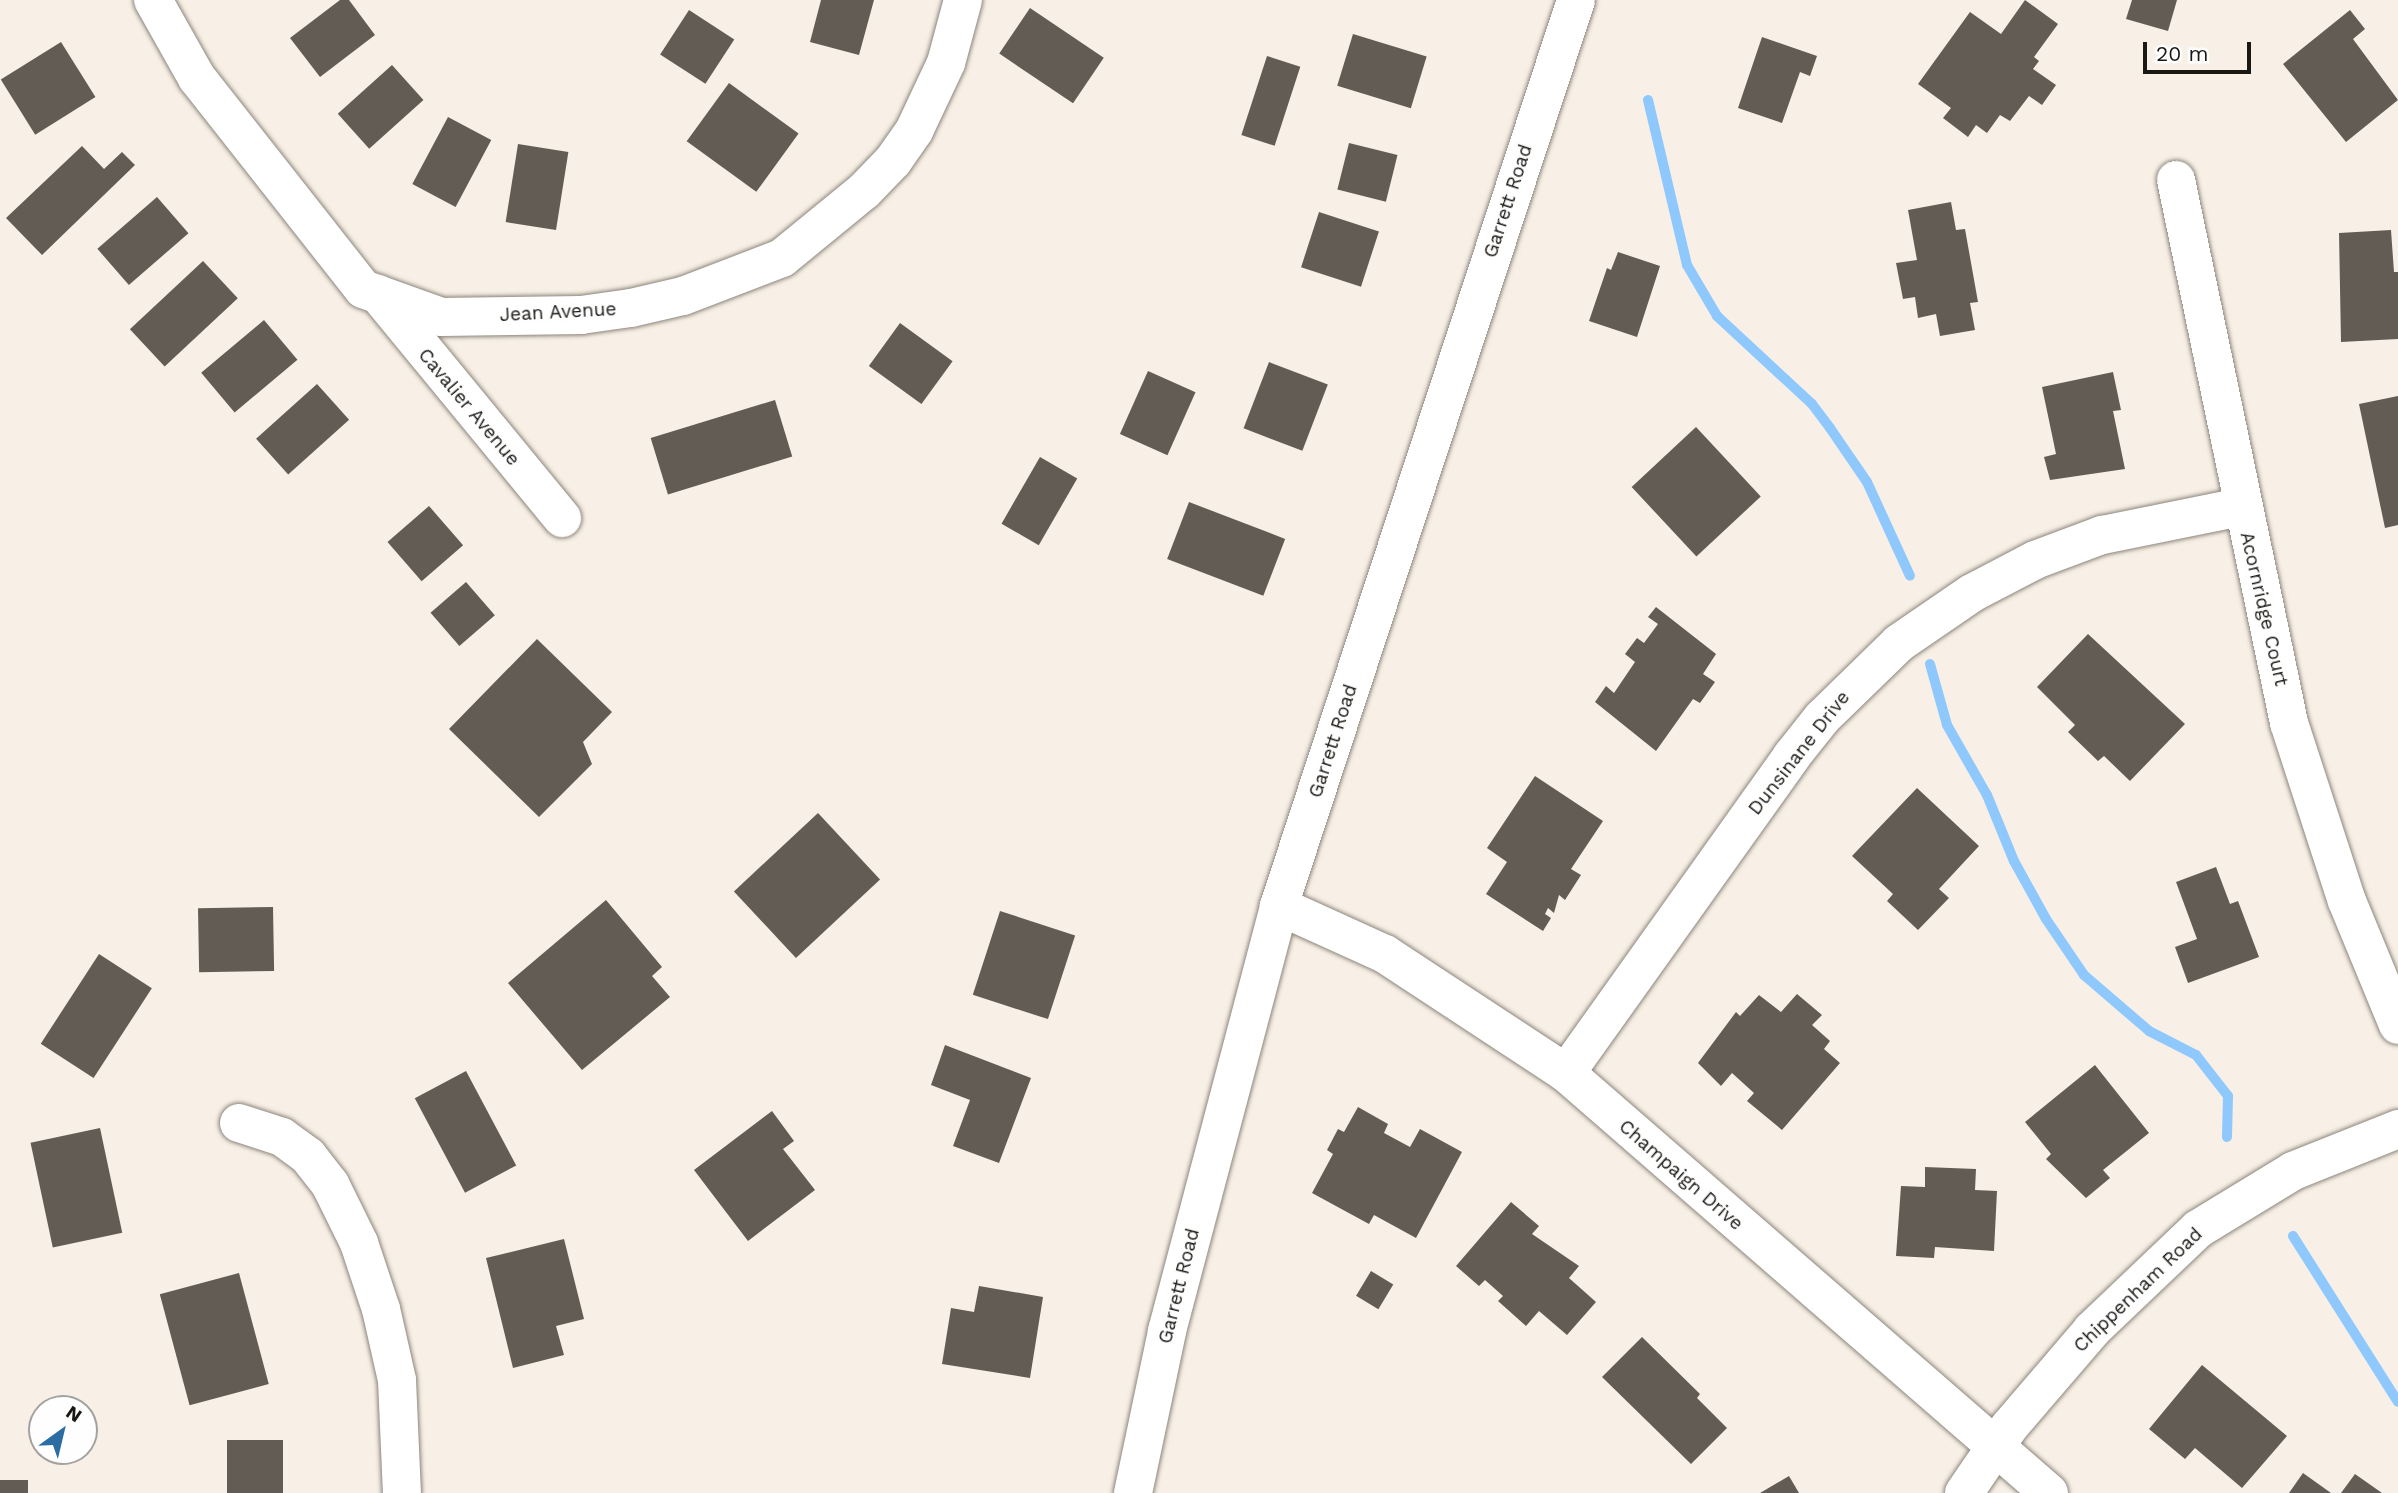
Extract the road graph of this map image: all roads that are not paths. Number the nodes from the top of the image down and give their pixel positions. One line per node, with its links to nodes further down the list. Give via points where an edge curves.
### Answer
1 (153, 0): 5 (street, Jean Avenue, via 197,78 363,289)
2 (963, 0): 5 (street, Jean Avenue, via 946,63 914,131 893,161 864,191 782,258 757,271 683,296 581,315 441,317)
3 (1576, 0): 8 (street, Garrett Road)
4 (2176, 180): 6 (street, Acornridge Court)
5 (378, 294): 7 (street, Cavalier Avenue)
6 (2241, 507): 9 (street, Acornridge Court, via 2297,748 2347,901); 10 (street, Dunsinane Drive, via 2102,536 2035,560 1972,593 1899,643 1867,670 1806,737)
7 (562, 518)
8 (1279, 906): 10 (street, Champaign Drive, via 1385,954); 15 (street, Garrett Road, via 1167,1331)
9 (2398, 1024)
10 (1566, 1073): 13 (street, Champaign Drive)
11 (239, 1123): 14 (street, via 282,1137 309,1156 330,1185 359,1243 381,1309 397,1380)
12 (2398, 1129): 13 (street, Chippenham Road, via 2292,1171 2198,1229 2092,1330)
13 (1994, 1449): 16 (street, Chippenham Road); 17 (street, Champaign Drive)
14 (402, 1493)
15 (1133, 1493)
16 (1964, 1493)
17 (2049, 1493)

